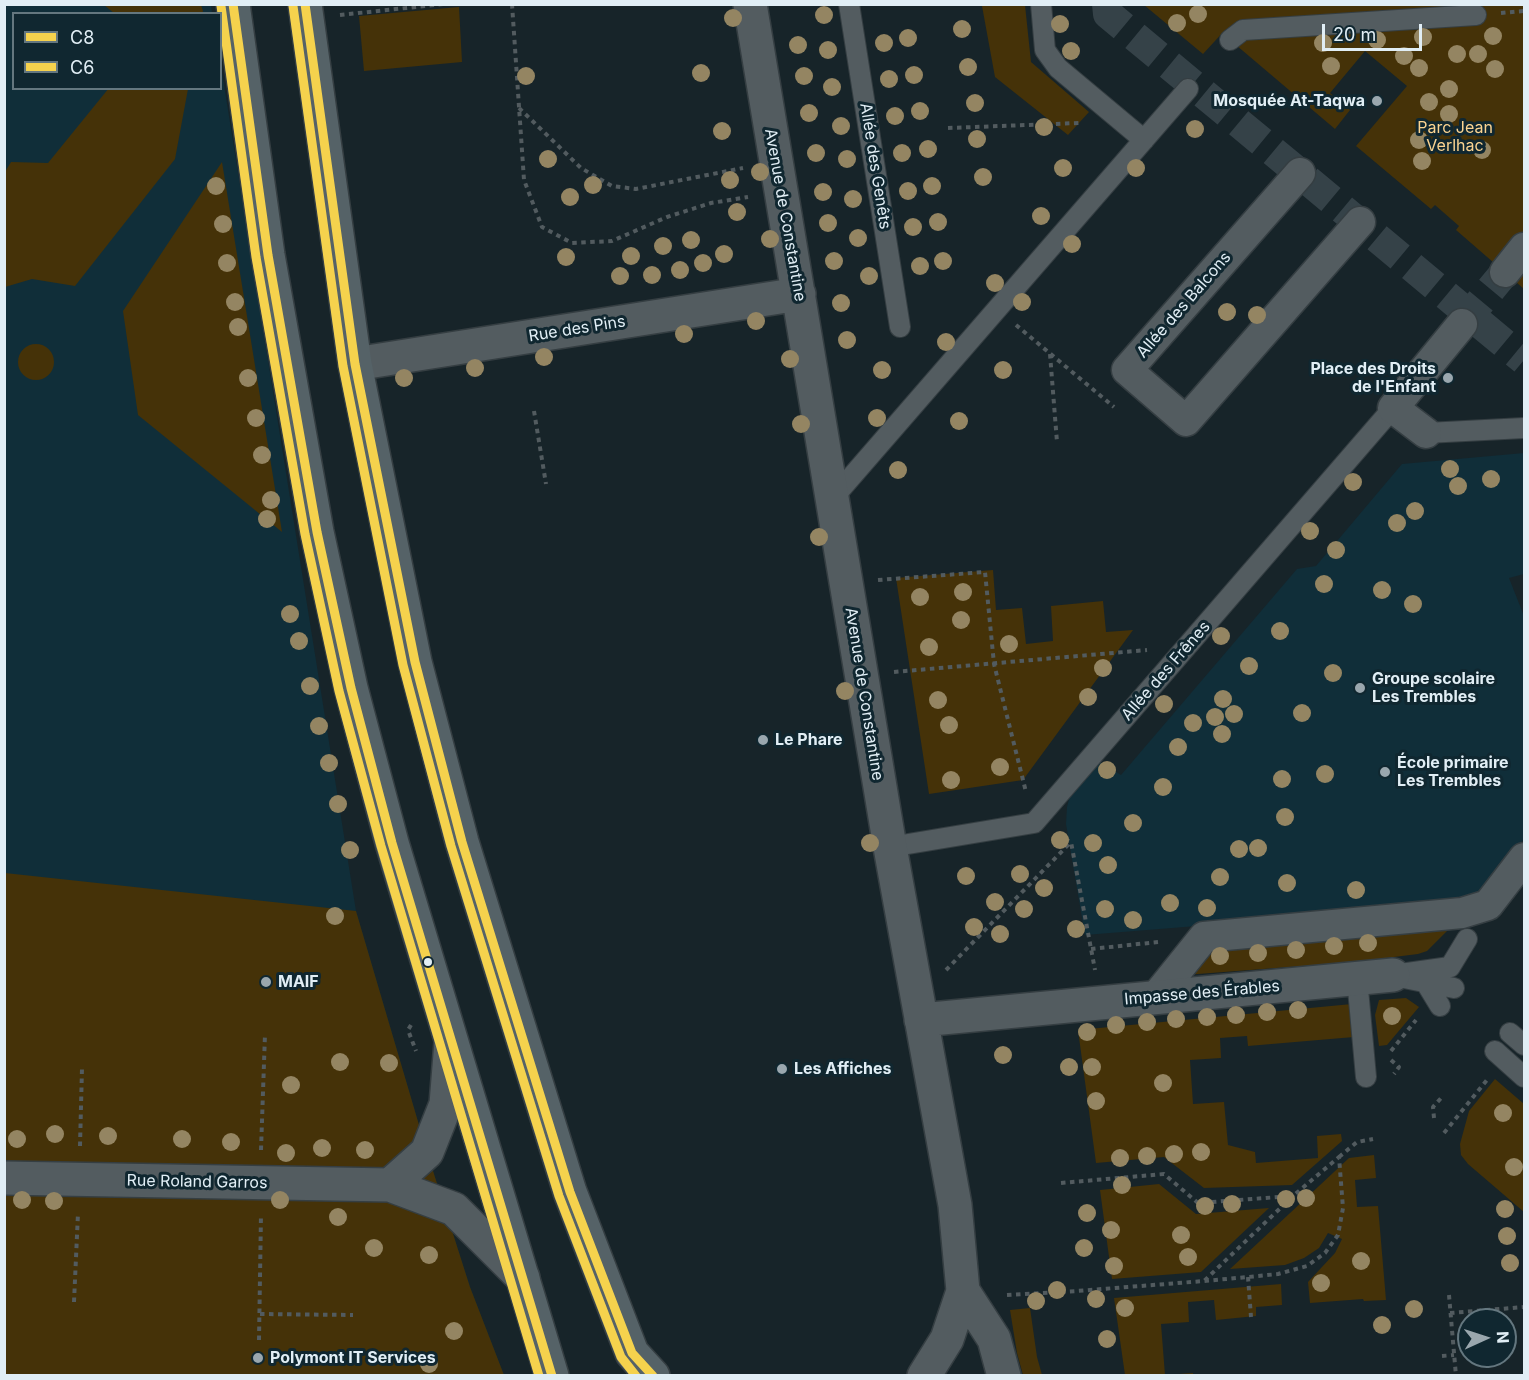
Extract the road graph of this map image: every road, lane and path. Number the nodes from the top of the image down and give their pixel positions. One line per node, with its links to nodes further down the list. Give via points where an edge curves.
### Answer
1 (233, 4): 54 (main road, via 268,255 317,532 351,688 392,843)
2 (444, 4): 7 (path)
3 (512, 4): 11 (path)
4 (750, 4): 17 (street, Avenue de Constantine)
5 (849, 4): 24 (lane, Allée des Genêts)
6 (1041, 4): 12 (lane, via 1046,50 1058,68)
7 (306, 11): 26 (main road)
8 (1476, 15): 9 (lane, via 1243,30)
9 (1230, 40)
10 (1188, 89): 14 (lane)
11 (519, 108): 15 (path, via 581,168 612,186 636,189); 17 (path, via 524,180 542,227 572,243 612,241 711,203)
12 (1122, 121): 13 (path); 14 (lane)
13 (948, 128)
14 (1144, 140): 22 (lane)
15 (715, 173)
16 (1300, 173): 18 (street, Allée des Balcons, via 1127,370 1186,421)
17 (782, 192): 21 (street, Avenue de Constantine)
18 (1360, 222)
19 (1524, 248): 20 (street)
20 (1505, 272)
21 (799, 294): 26 (street, Rue des Pins); 34 (street, Avenue de Constantine)
22 (997, 310): 25 (path); 34 (lane)
23 (1462, 324): 28 (street, Allée des Frênes)
24 (900, 327)
25 (1050, 353): 27 (path); 32 (path)
26 (355, 364): 86 (main road, via 416,662 462,842 570,1192)
27 (1114, 407)
28 (1393, 408): 31 (street); 36 (lane, Allée des Frênes)
29 (534, 411): 33 (path)
30 (1524, 428): 31 (lane)
31 (1426, 433)
32 (1057, 442)
33 (546, 484)
34 (833, 498): 35 (street, Avenue de Constantine)
35 (847, 582): 37 (path, via 985,572); 38 (street, Avenue de Constantine)
36 (1186, 647): 37 (path); 39 (lane, Allée des Frênes)
37 (994, 664): 38 (path); 39 (path)
38 (861, 675): 41 (street, Avenue de Constantine)
39 (1034, 824): 40 (path); 41 (lane)
40 (1071, 842): 45 (path); 53 (path)
41 (890, 847): 53 (street, Avenue de Constantine)
42 (1524, 858): 43 (street, via 1488,905 1462,913)
43 (1204, 938): 45 (path); 50 (street)
44 (1467, 939): 46 (lane, Impasse des Érables, via 1450,967)
45 (1091, 949): 51 (path)
46 (1393, 975): 47 (street, Impasse des Érables); 48 (lane)
47 (1357, 978): 50 (street, Impasse des Érables); 61 (lane)
48 (1426, 983): 49 (lane); 52 (lane)
49 (1454, 988)
50 (1155, 998): 51 (street, Impasse des Érables)
51 (1100, 1003): 53 (street, Impasse des Érables)
52 (1440, 1006)
53 (920, 1010): 76 (street, Avenue de Constantine, via 955,1205)
54 (452, 1037): 70 (street, via 446,1104 427,1152); 74 (main road)
55 (1402, 1038): 57 (path)
56 (1495, 1051): 62 (lane)
57 (1387, 1057)
58 (1400, 1067): 60 (path)
59 (1494, 1072): 65 (path)
60 (1393, 1074)
61 (1366, 1077)
62 (1524, 1077)
63 (1442, 1097): 64 (path, via 1433,1107)
64 (1434, 1118)
65 (1444, 1133)
66 (1373, 1139): 67 (path, via 1357,1142)
67 (1339, 1157): 71 (path); 73 (path, via 1343,1208 1338,1234 1325,1253 1307,1266)
68 (4, 1178): 70 (street, Rue Roland Garros)
69 (1061, 1183): 71 (path, via 1164,1174 1198,1203)
70 (390, 1185): 74 (street, Rue Roland Garros, via 454,1209)
71 (1293, 1196): 75 (path)
72 (76, 1247): 78 (path)
73 (1248, 1277): 75 (path); 83 (path)
74 (523, 1278): 88 (main road)
75 (1203, 1281): 76 (path, via 1017,1295)
76 (963, 1291): 87 (street, Avenue de Constantine); 89 (street, via 994,1339)
77 (1449, 1295): 80 (path)
78 (74, 1302)
79 (1524, 1307): 80 (path)
80 (1450, 1313): 84 (path)
81 (260, 1314): 82 (path)
82 (353, 1315)
83 (1251, 1317)
84 (1454, 1355): 85 (path); 90 (path)
85 (1442, 1356)
86 (642, 1368)
87 (932, 1374)
88 (552, 1376)
89 (1004, 1376)
90 (1456, 1376)

